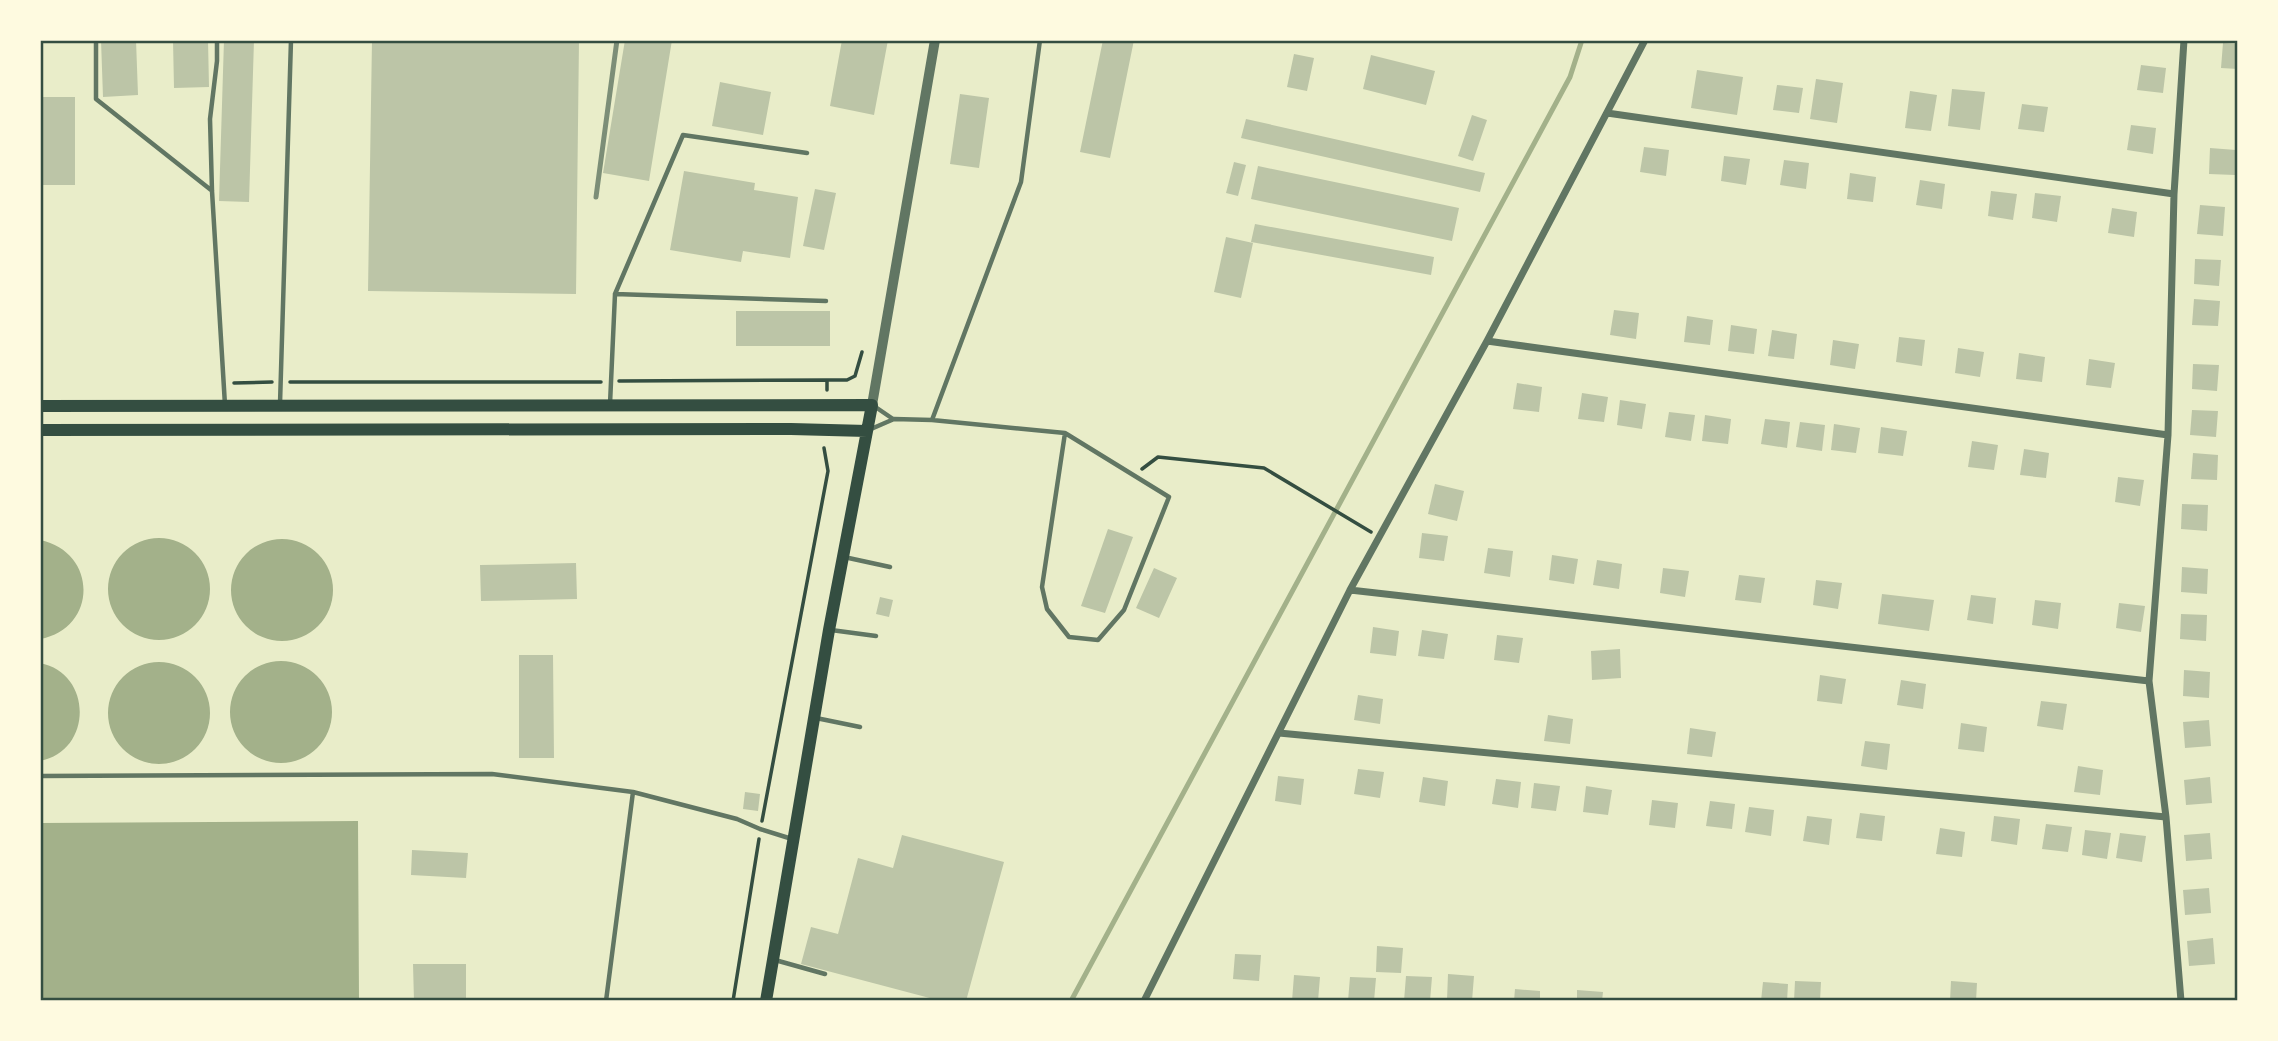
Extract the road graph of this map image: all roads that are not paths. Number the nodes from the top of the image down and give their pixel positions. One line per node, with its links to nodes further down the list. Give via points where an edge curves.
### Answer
1 (96, 40): 10 (lane, via 96,99)
2 (217, 40): 10 (lane)
3 (291, 40): 16 (lane)
4 (935, 40): 18 (street)
5 (1040, 40): 21 (lane, via 1021,182)
6 (1645, 40): 8 (street)
7 (2184, 40): 11 (street)
8 (1607, 113): 11 (street); 14 (street)
9 (807, 153): 12 (lane, via 683,135)
10 (212, 191): 15 (lane)
11 (2174, 194): 25 (street)
12 (615, 294): 13 (lane); 17 (lane)
13 (826, 302)
14 (1487, 341): 25 (street); 28 (street)
15 (225, 405): 16 (main road); 19 (main road)
16 (279, 405): 17 (main road)
17 (610, 405): 18 (main road)
18 (872, 405): 20 (lane); 23 (main road)
19 (40, 406)
20 (894, 419): 21 (lane); 23 (lane)
21 (932, 420): 24 (lane)
22 (40, 430): 23 (main road)
23 (867, 430): 26 (main road)
24 (1065, 433): 24 (lane, via 1042,587 1046,609 1069,637 1098,640 1124,610 1169,497)
25 (2168, 435): 31 (street)
26 (844, 557): 27 (lane); 29 (main road)
27 (890, 567)
28 (1350, 590): 31 (street); 34 (street)
29 (829, 630): 30 (lane); 32 (main road)
30 (876, 636)
31 (2149, 681): 37 (street)
32 (814, 718): 33 (lane); 38 (main road)
33 (860, 727)
34 (1279, 733): 37 (street); 43 (street)
35 (40, 776): 36 (lane, via 492,774)
36 (633, 793): 38 (lane, via 737,819); 41 (lane)
37 (2165, 817): 44 (street)
38 (793, 839): 39 (main road)
39 (773, 960): 40 (lane); 42 (main road)
40 (825, 974)
41 (606, 1001)
42 (766, 1001)
43 (1144, 1001)
44 (2181, 1001)

